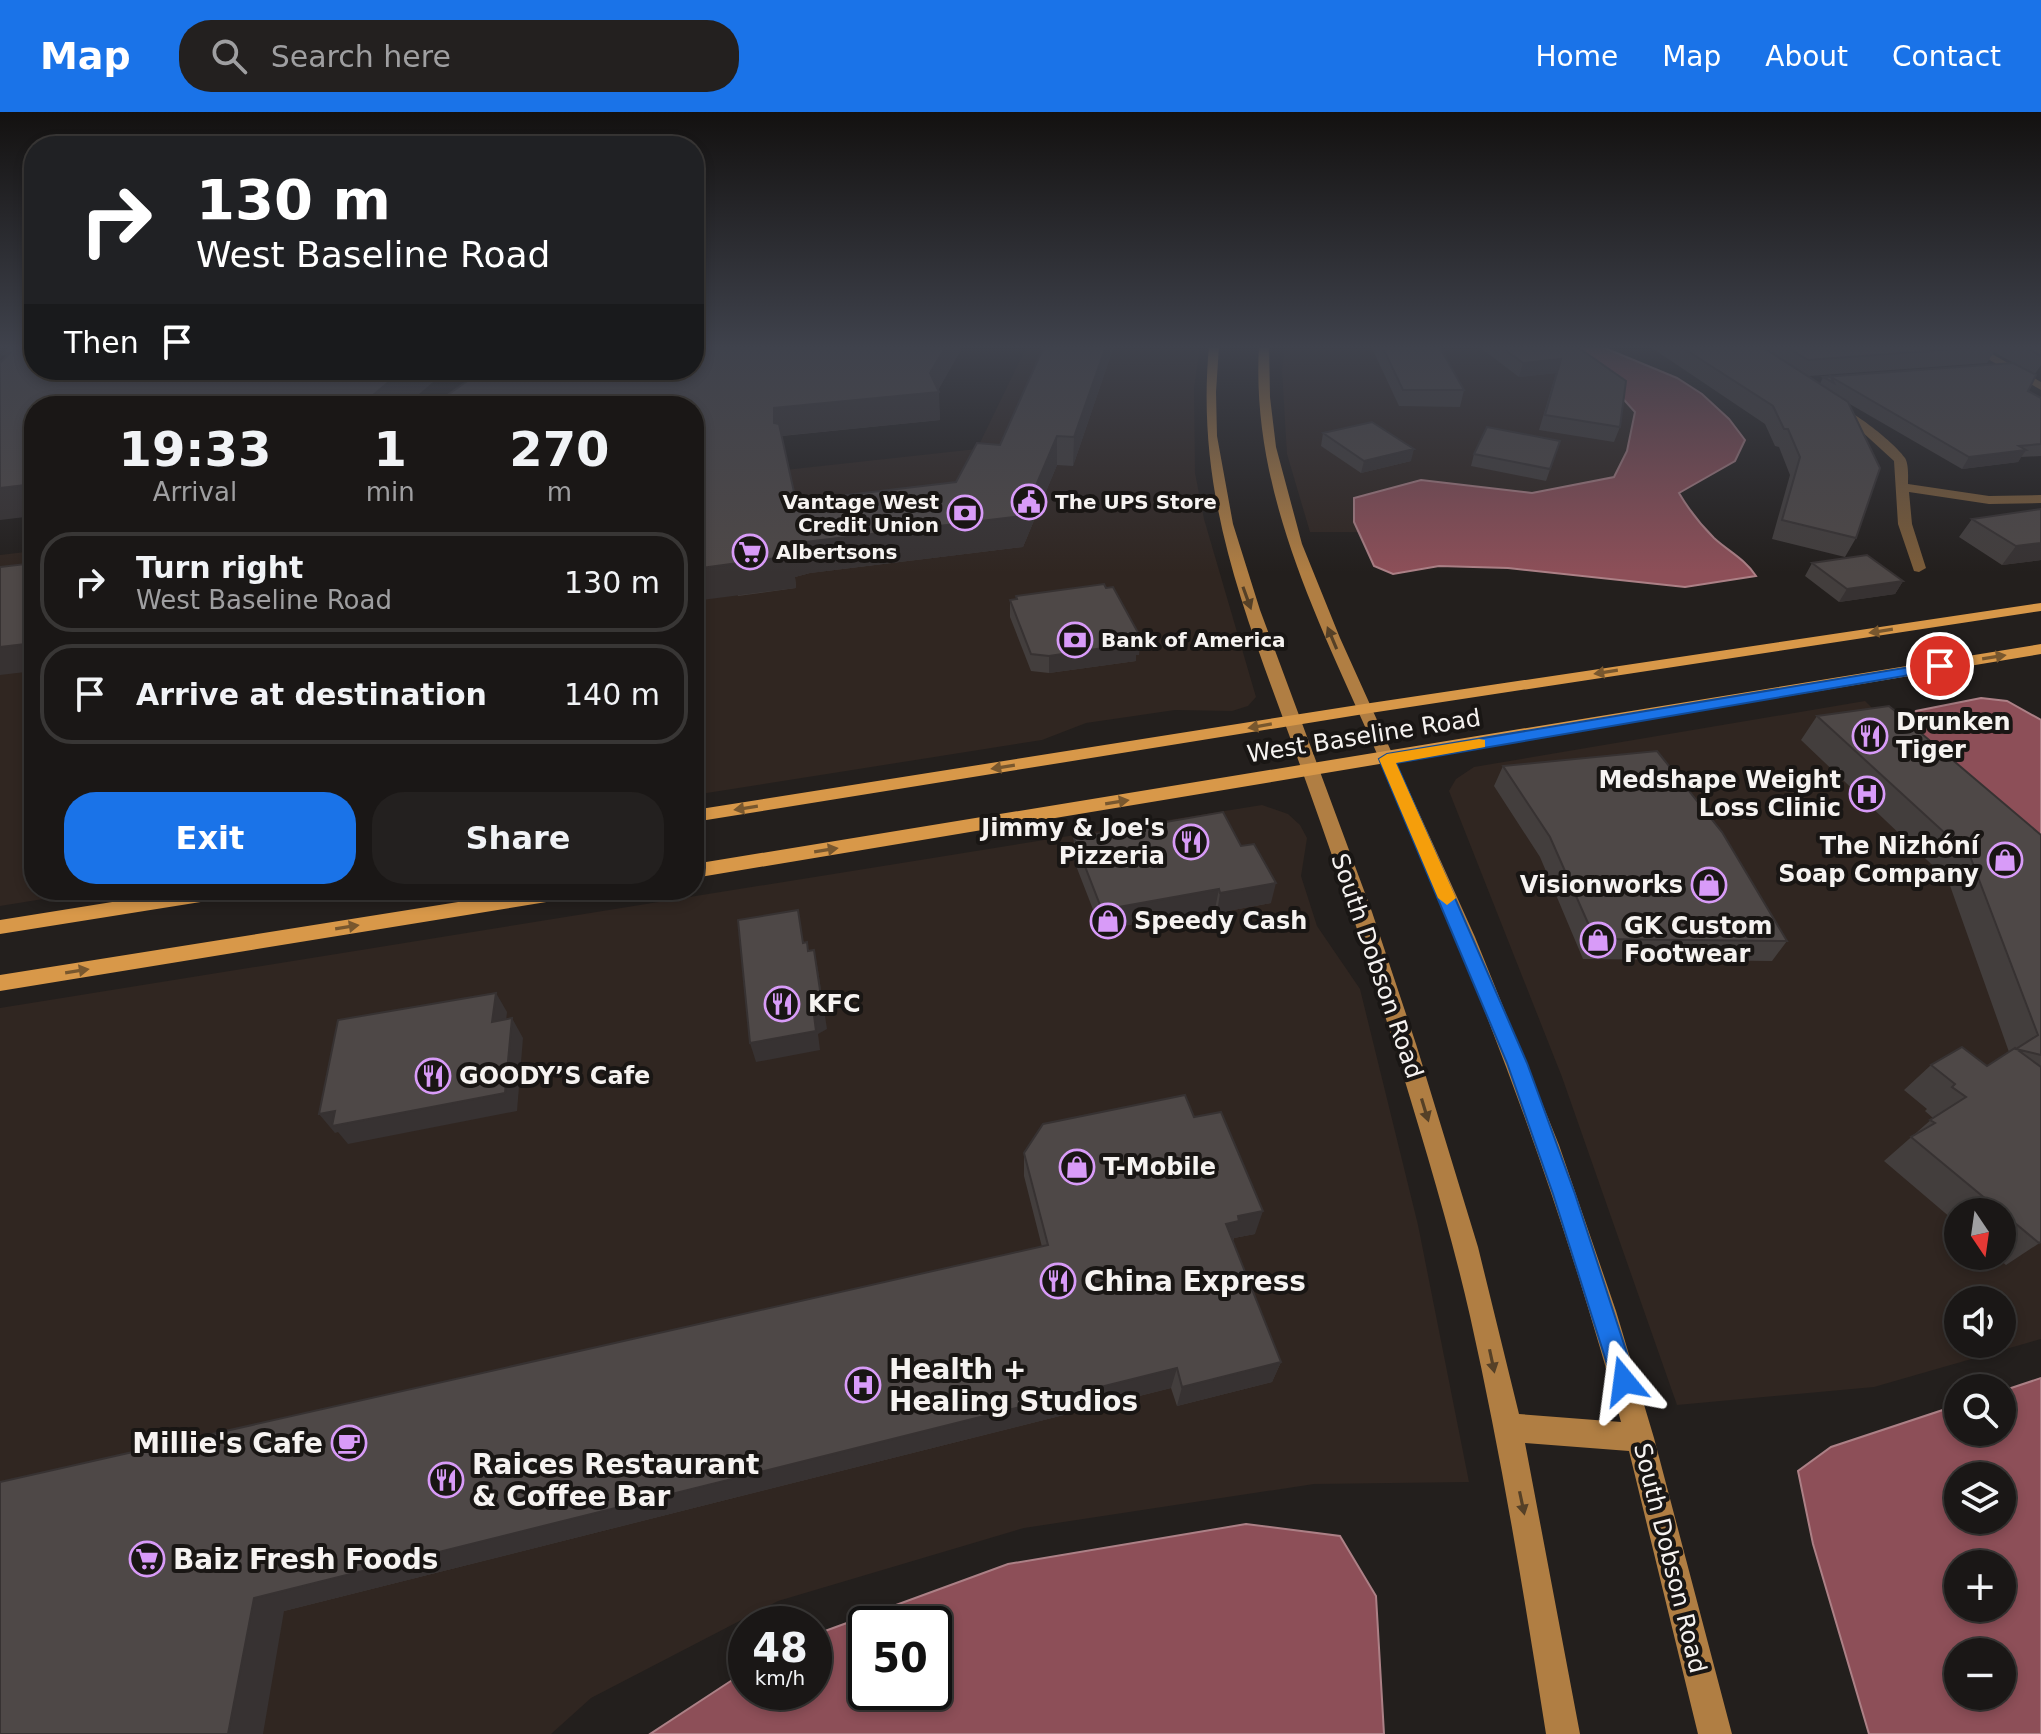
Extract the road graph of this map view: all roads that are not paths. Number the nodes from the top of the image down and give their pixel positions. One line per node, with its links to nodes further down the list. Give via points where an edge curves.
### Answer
1 (1211, 422): 10 (main road, South Dobson Road, one-way to 10, via 1215,484 1238,573)
2 (1264, 422): 9 (main road, South Dobson Road, one-way to 2, via 1299,559)
3 (1857, 422): 4 (street, via 1900,460)
4 (1903, 487): 5 (street, via 1989,500); 6 (street, via 1905,524)
5 (2041, 499)
6 (1919, 568)
7 (2041, 607): 9 (main road, West Baseline Road, one-way to 9)
8 (2041, 649): 11 (main road, West Baseline Road, one-way to 8)
9 (1364, 709): 10 (main road, West Baseline Road); 11 (main road, South Dobson Road)
10 (1292, 720): 12 (main road, South Dobson Road); 13 (main road, West Baseline Road, one-way to 13)
11 (1387, 759): 12 (main road, West Baseline Road); 20 (main road, South Dobson Road, via 1517,1063)
12 (1309, 771): 14 (main road, West Baseline Road, one-way to 12); 19 (main road, South Dobson Road, one-way to 19, via 1384,976 1423,1103 1482,1314)
13 (704, 814)
14 (704, 869)
15 (169, 900): 17 (main road)
16 (515, 900): 18 (main road, one-way to 16)
17 (0, 927)
18 (0, 983)
19 (1506, 1427): 20 (main road); 21 (main road, South Dobson Road, one-way to 21)
20 (1640, 1438): 22 (main road, South Dobson Road)
21 (1563, 1734)
22 (1715, 1734)

